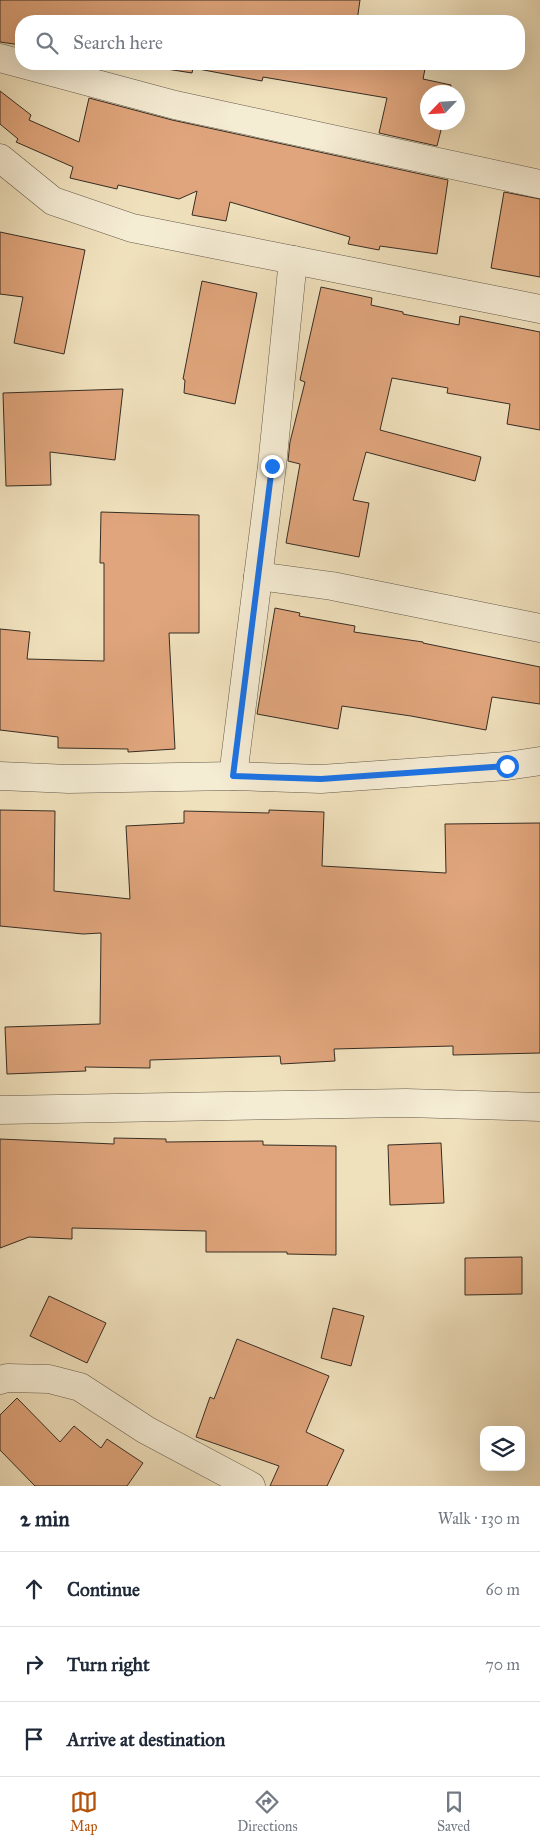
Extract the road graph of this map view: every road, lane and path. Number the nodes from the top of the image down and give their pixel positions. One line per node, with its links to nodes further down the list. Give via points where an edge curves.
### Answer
1 (0, 58): 2 (street)
2 (15, 62)
3 (45, 70): 5 (street, via 175,105)
4 (0, 158): 6 (street, via 53,201 132,228)
5 (540, 184)
6 (293, 260): 7 (street); 8 (street)
7 (540, 310)
8 (258, 576): 9 (street, via 332,586); 12 (street)
9 (540, 628)
10 (540, 761): 12 (street, via 321,779)
11 (0, 776): 12 (street, via 68,779)
12 (233, 776)
13 (540, 1107): 14 (street, via 406,1103)
14 (0, 1110)
15 (0, 1380): 16 (street, via 49,1380 80,1387 146,1430)
16 (251, 1486)

